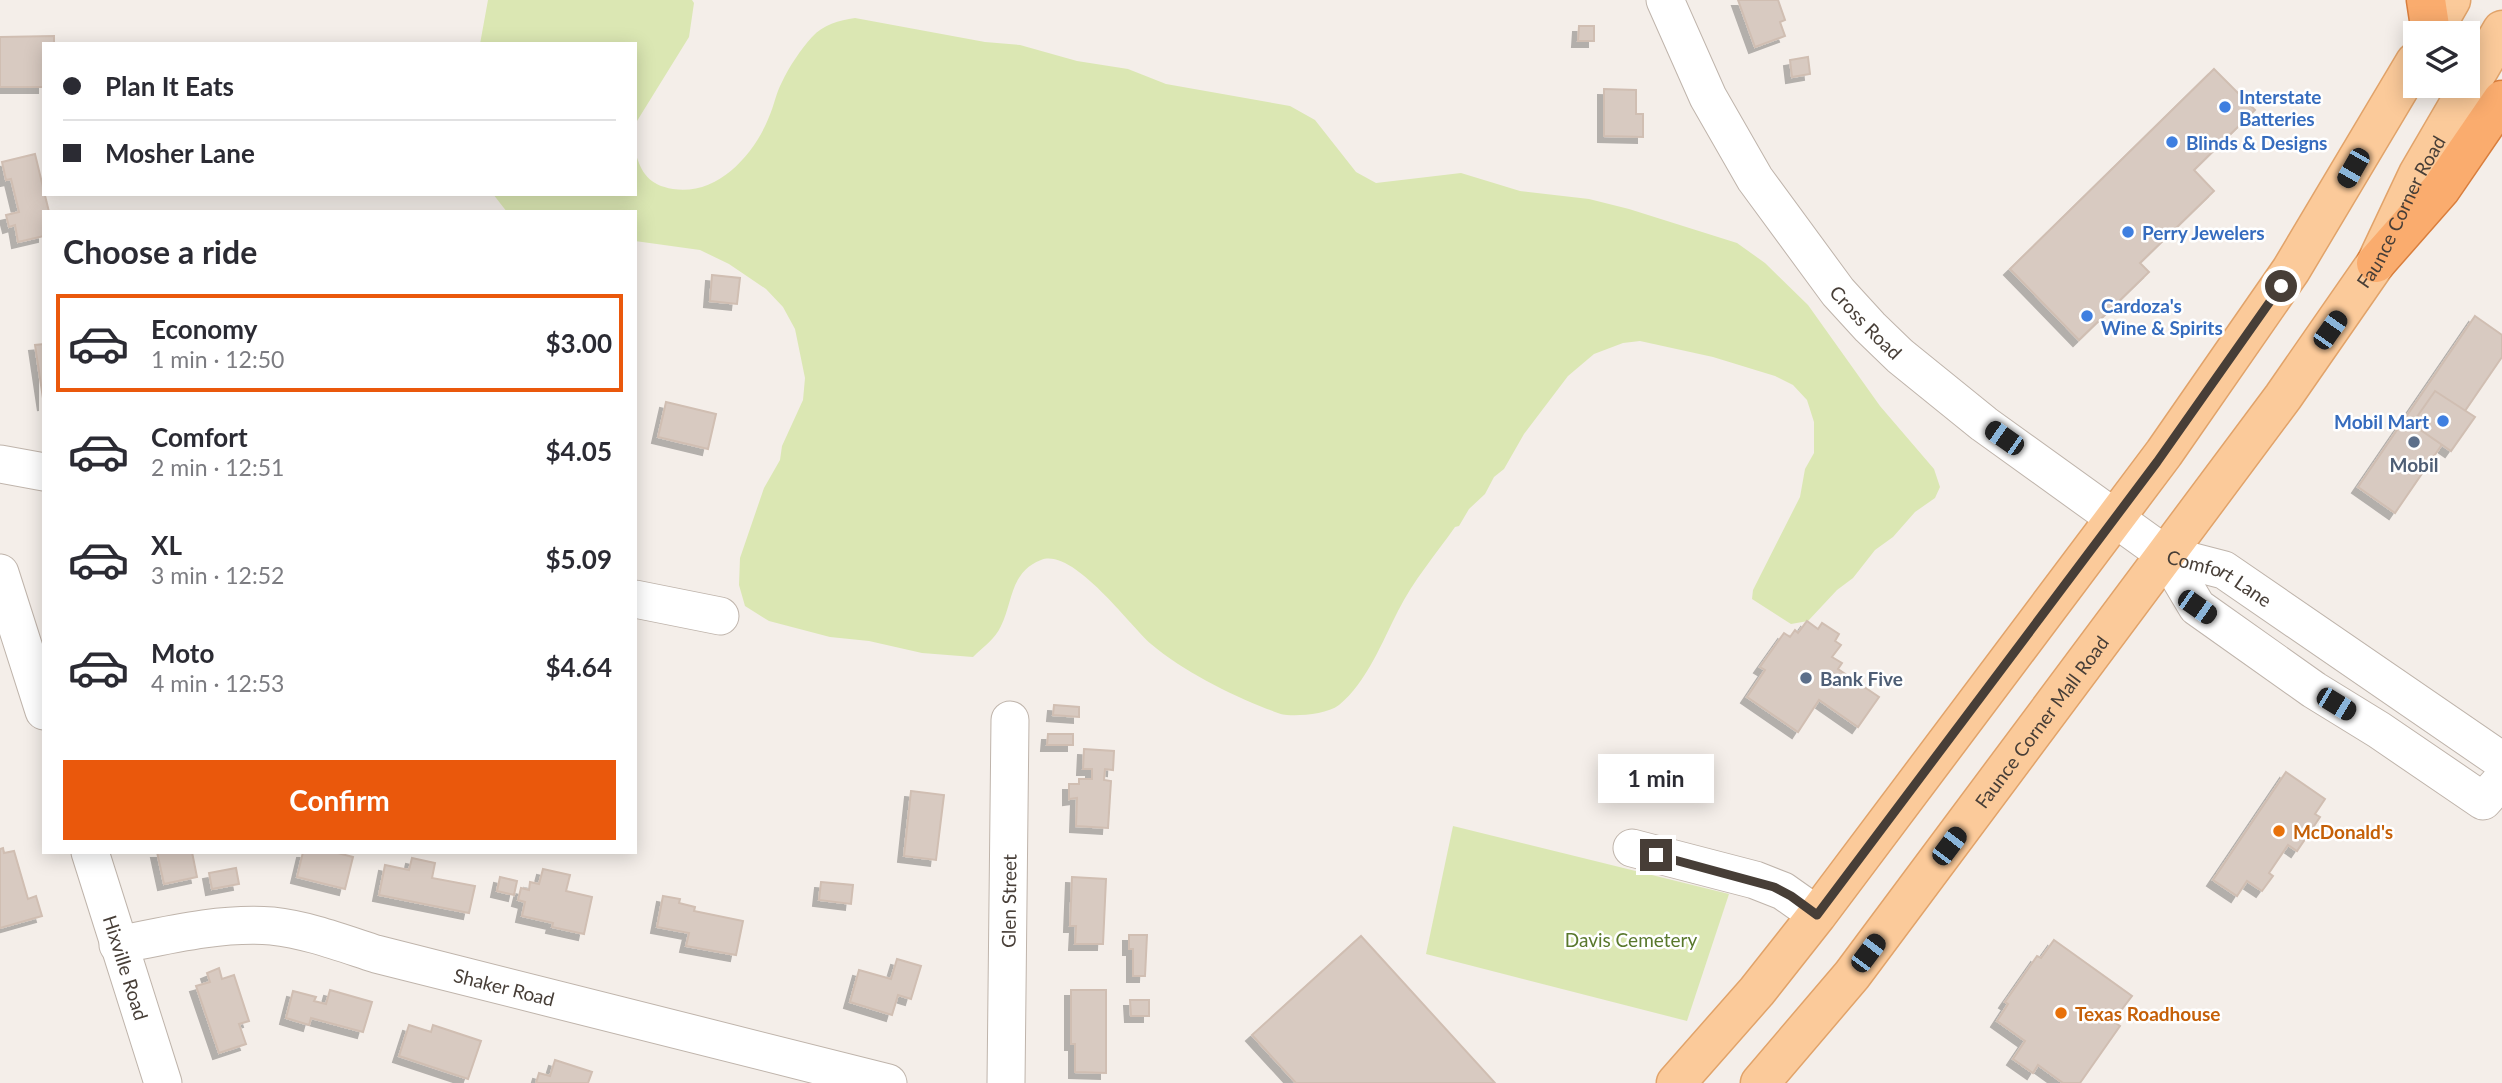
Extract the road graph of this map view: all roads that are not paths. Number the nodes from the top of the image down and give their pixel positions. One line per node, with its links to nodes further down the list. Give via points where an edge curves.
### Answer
1 (1665, 0): 12 (street, Cross Road, via 1730,138 1781,218 1838,292 1948,396)
2 (2426, 0): 4 (highway)
3 (2451, 0): 5 (main road)
4 (2430, 21)
5 (2439, 21)
6 (2502, 30): 9 (main road, Faunce Corner Road, via 2418,174)
7 (2403, 82): 12 (main road, via 2291,270)
8 (2502, 100): 9 (highway, via 2441,189)
9 (2376, 263): 13 (main road, Faunce Corner Road)
10 (0, 464): 11 (street)
11 (42, 472)
12 (2116, 519): 13 (street, Cross Road); 23 (main road)
13 (2166, 555): 19 (street, Comfort Lane, via 2224,570); 20 (street, Comfort Lane, via 2197,607 2314,690); 29 (main road, Faunce Corner Mall Road, via 1852,975)
14 (0, 573): 17 (street)
15 (637, 599): 16 (street)
16 (720, 616)
17 (42, 705)
18 (1010, 720): 27 (street, Glen Street)
19 (2502, 761)
20 (2493, 791)
21 (1632, 848): 23 (street, via 1755,880 1783,891)
22 (91, 854): 24 (street, Hixville Road)
23 (1817, 915): 28 (main road)
24 (118, 945): 25 (street, Hixville Road); 26 (street, Shaker Road, via 212,928 274,926)
25 (163, 1083)
26 (887, 1083)
27 (1006, 1083)
28 (1675, 1083)
29 (1760, 1083)

